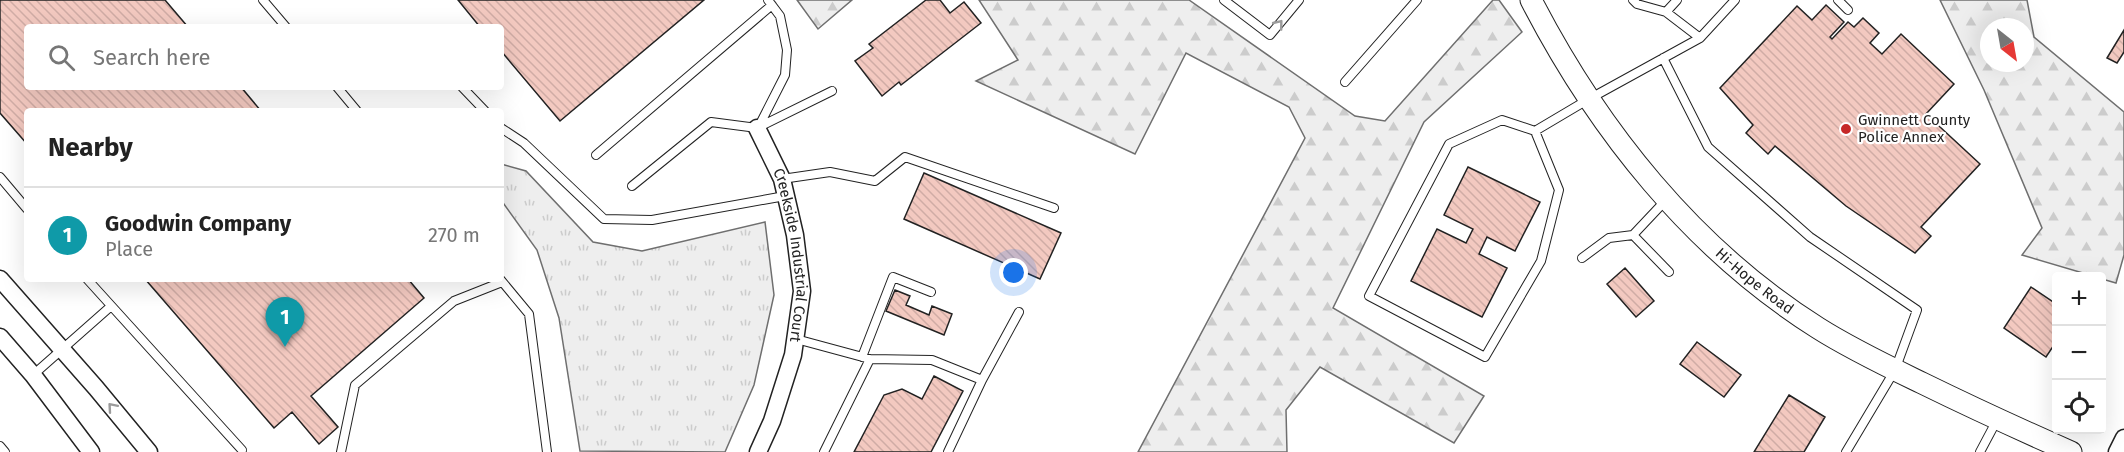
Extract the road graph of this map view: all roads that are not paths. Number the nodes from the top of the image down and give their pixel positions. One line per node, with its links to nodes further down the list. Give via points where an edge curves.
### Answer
1 (263, 0): 13 (lane)
2 (1299, 0): 10 (lane, one-way to 2, via 1270,35)
3 (1417, 0): 16 (lane)
4 (1531, 0): 20 (street, Hi-Hope Road, via 1556,50)
5 (1633, 0): 12 (lane)
6 (1677, 0): 12 (lane)
7 (1736, 0): 14 (lane)
8 (1838, 0): 11 (lane)
9 (770, 2): 23 (lane, via 780,16 787,50 785,75); 26 (lane)
10 (1230, 2)
11 (1848, 10)
12 (1666, 12): 14 (lane)
13 (283, 24)
14 (1700, 38): 15 (lane)
15 (1663, 58): 20 (lane); 47 (lane, via 1708,147 1810,237 1917,309)
16 (1346, 82)
17 (340, 90): 21 (lane)
18 (465, 90): 22 (lane)
19 (832, 91): 23 (lane)
20 (1589, 99): 25 (lane); 30 (street, Hi-Hope Road)
21 (354, 108)
22 (482, 108)
23 (757, 128): 28 (lane, via 711,122); 29 (street, Creekside Industrial Court)
24 (504, 130): 29 (lane, via 524,143 604,219 652,220)
25 (1534, 131): 25 (lane, via 1502,120 1449,144 1370,296 1485,357 1541,261 1559,190)
26 (596, 155)
27 (0, 177): 31 (lane)
28 (632, 186)
29 (783, 188): 32 (lane, via 830,172 875,181 905,157); 44 (street, Creekside Industrial Court, via 795,235 802,291)
30 (1666, 200): 33 (lane); 47 (street, Hi-Hope Road, via 1772,296 1818,328)
31 (24, 205)
32 (1054, 208)
33 (1633, 235): 34 (lane, via 1609,238); 35 (lane)
34 (1582, 258)
35 (1669, 272)
36 (0, 279): 45 (street)
37 (89, 282): 41 (lane)
38 (497, 282): 57 (lane, via 454,301 356,385)
39 (503, 282): 58 (lane, via 529,314)
40 (931, 292): 46 (lane, via 893,277)
41 (110, 307): 45 (lane); 53 (lane)
42 (1019, 312): 49 (lane)
43 (0, 337): 48 (street)
44 (796, 339): 46 (lane); 59 (street, Creekside Industrial Court, via 794,356)
45 (62, 349): 48 (lane); 56 (street, one-way to 45)
46 (866, 358): 49 (lane, via 932,360); 60 (lane)
47 (1895, 370): 50 (street, Hi-Hope Road); 62 (lane)
48 (33, 375): 55 (street)
49 (982, 380): 61 (lane)
50 (1997, 420): 63 (lane); 64 (street, Hi-Hope Road)
51 (2124, 438): 65 (street)
52 (0, 446): 54 (lane)
53 (242, 450)
54 (5, 452)
55 (91, 452)
56 (149, 452)
57 (341, 452)
58 (547, 452)
59 (758, 452)
60 (824, 452)
61 (948, 452)
62 (1846, 452)
63 (1980, 452)
64 (2071, 452)
65 (2117, 452)

